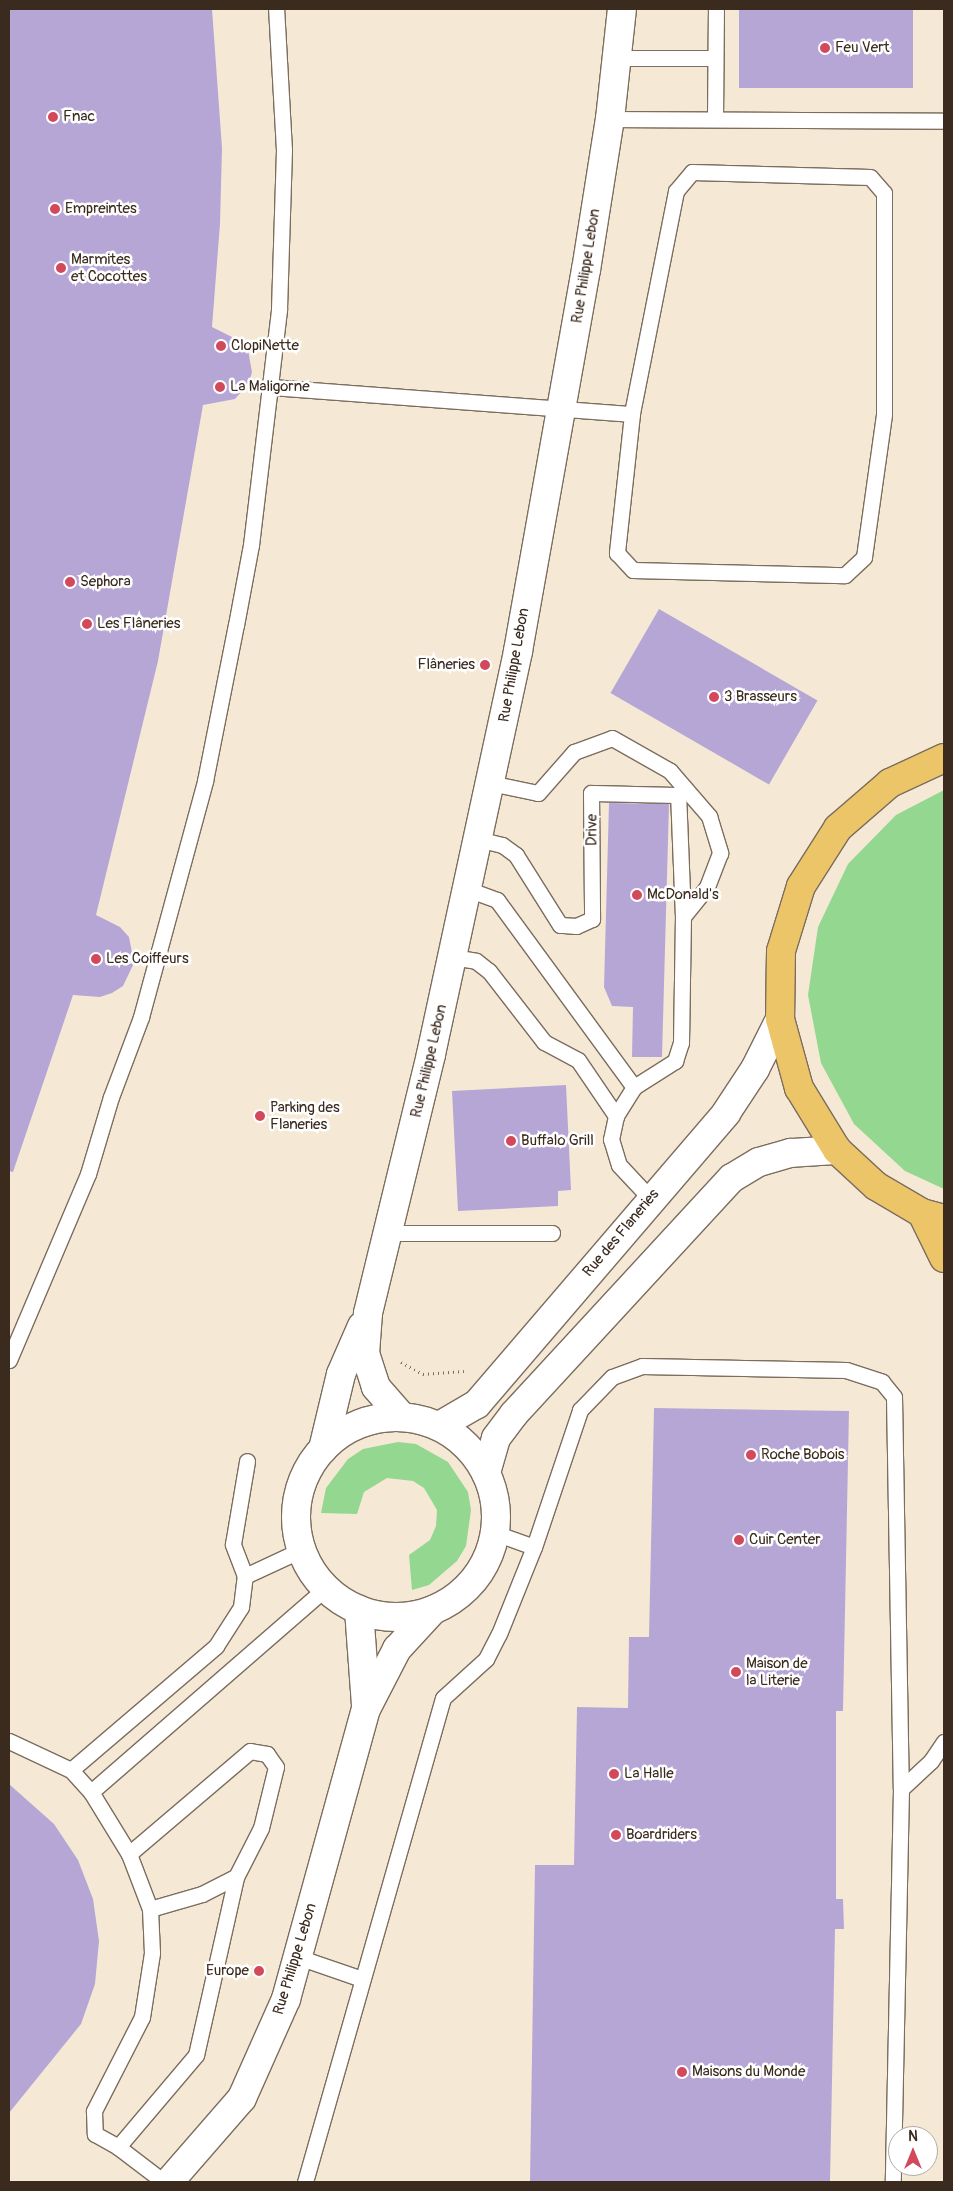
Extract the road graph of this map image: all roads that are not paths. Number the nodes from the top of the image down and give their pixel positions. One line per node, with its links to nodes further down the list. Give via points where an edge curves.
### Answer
1 (276, 9): 9 (lane, via 284,150 280,309)
2 (616, 9): 4 (street, Rue Philippe Lebon)
3 (716, 9): 5 (lane)
4 (616, 58): 5 (lane); 6 (street, Rue Philippe Lebon)
5 (715, 58): 7 (lane)
6 (610, 119): 7 (lane); 10 (street, Rue Philippe Lebon)
7 (715, 120): 8 (lane)
8 (944, 121)
9 (272, 387): 10 (lane); 28 (lane, via 252,545 205,781 164,937 88,1174)
10 (563, 409): 11 (lane); 13 (street, Rue Philippe Lebon)
11 (632, 414): 11 (lane, via 617,553 633,570 845,575 864,557 884,414 884,193 870,177 692,172 676,191)
12 (944, 758): 18 (main road, via 890,783 838,828 801,886 781,951)
13 (490, 783): 14 (street, Rue Philippe Lebon); 16 (lane, via 538,793 574,752 612,738 670,771 709,816 720,852 707,887)
14 (478, 839): 15 (street, Rue Philippe Lebon); 16 (lane, Drive, via 502,845 516,855 560,925 576,926 592,919 591,793 678,795)
15 (467, 889): 17 (street, Rue Philippe Lebon); 19 (lane, via 498,900)
16 (683, 918): 19 (lane, via 681,1043 675,1061)
17 (452, 957): 20 (lane, via 476,962 490,971 544,1042 578,1060); 24 (street, Rue Philippe Lebon)
18 (780, 1019): 21 (main road, via 799,1088); 22 (street, Rue des Flaneries, via 755,1069 726,1113)
19 (634, 1087): 20 (lane)
20 (616, 1116): 22 (lane, via 611,1138 618,1166)
21 (837, 1150): 23 (main road, via 876,1186); 33 (street, via 791,1153 758,1162 732,1178 514,1414 496,1438)
22 (650, 1198): 30 (street, Rue des Flaneries, via 477,1404)
23 (933, 1216): 26 (main road)
24 (388, 1233): 25 (lane); 27 (street, Rue Philippe Lebon)
25 (552, 1233)
26 (944, 1258)
27 (368, 1313): 29 (street, Rue Philippe Lebon, via 365,1354 376,1387); 31 (street, Rue Philippe Lebon, via 341,1374)
28 (9, 1360)
29 (402, 1417): 30 (street); 31 (street, via 373,1420 355,1427)
30 (439, 1426): 33 (street, via 458,1438)
31 (323, 1449): 36 (street, via 301,1486 296,1529)
32 (247, 1461): 37 (lane, via 233,1544)
33 (486, 1474): 34 (street, via 496,1503)
34 (495, 1533): 35 (lane); 40 (street, via 488,1558 474,1580 456,1597)
35 (534, 1547): 45 (lane, via 580,1410 612,1377 642,1366 652,1366 846,1370 882,1382 894,1397); 51 (lane, via 486,1659 443,1698)
36 (302, 1550): 37 (lane); 38 (street, via 312,1571)
37 (245, 1576): 44 (lane, via 240,1607 216,1646)
38 (326, 1588): 39 (street); 46 (lane)
39 (359, 1610): 40 (street, via 384,1616 409,1616); 41 (street, Rue Philippe Lebon)
40 (433, 1610): 41 (street, Rue Philippe Lebon, via 397,1650)
41 (366, 1709): 50 (street, Rue Philippe Lebon)
42 (9, 1741): 44 (lane)
43 (944, 1742): 45 (lane, via 931,1761)
44 (71, 1770): 46 (lane)
45 (901, 1789): 56 (lane)
46 (91, 1792): 47 (lane)
47 (128, 1854): 48 (lane, via 250,1751 267,1754 276,1767 261,1828); 49 (lane)
48 (236, 1877): 49 (lane, via 202,1894); 52 (lane, via 196,2055)
49 (150, 1909): 52 (lane, via 152,1953 142,2017 94,2112 95,2134)
50 (298, 1958): 51 (lane); 54 (street, Rue Philippe Lebon, via 286,1999 242,2098)
51 (362, 1980): 55 (lane)
52 (118, 2147): 53 (lane)
53 (164, 2182)
54 (169, 2182)
55 (305, 2182)
56 (892, 2182)

